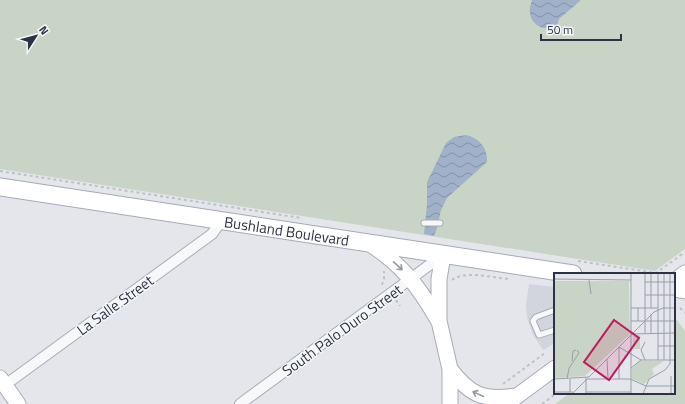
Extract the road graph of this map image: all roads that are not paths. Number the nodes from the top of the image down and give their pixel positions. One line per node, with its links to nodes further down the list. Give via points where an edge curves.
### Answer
1 (0, 187): 2 (main road, Bushland Boulevard)
2 (222, 220): 5 (main road, Bushland Boulevard); 18 (street, La Salle Street, via 212,234)
3 (424, 223): 4 (lane)
4 (440, 223)
5 (367, 242): 6 (main road, Bushland Boulevard); 9 (main road, one-way to 9, via 393,260)
6 (443, 255): 7 (main road, Bushland Boulevard); 9 (street, South Palo Duro Street); 14 (main road, via 439,279)
7 (575, 267)
8 (685, 273): 10 (main road)
9 (411, 279): 14 (main road); 21 (street, South Palo Duro Street)
10 (675, 280)
11 (675, 291): 12 (street, via 679,294)
12 (682, 304)
13 (554, 310): 15 (lane, via 536,317 533,321 539,335)
14 (439, 321): 16 (main road)
15 (554, 330)
16 (450, 369): 19 (main road, one-way to 16, via 482,396 469,390); 22 (main road)
17 (554, 369): 19 (main road)
18 (3, 382): 20 (main road)
19 (511, 400)
20 (18, 404)
21 (240, 404)
22 (450, 404)

